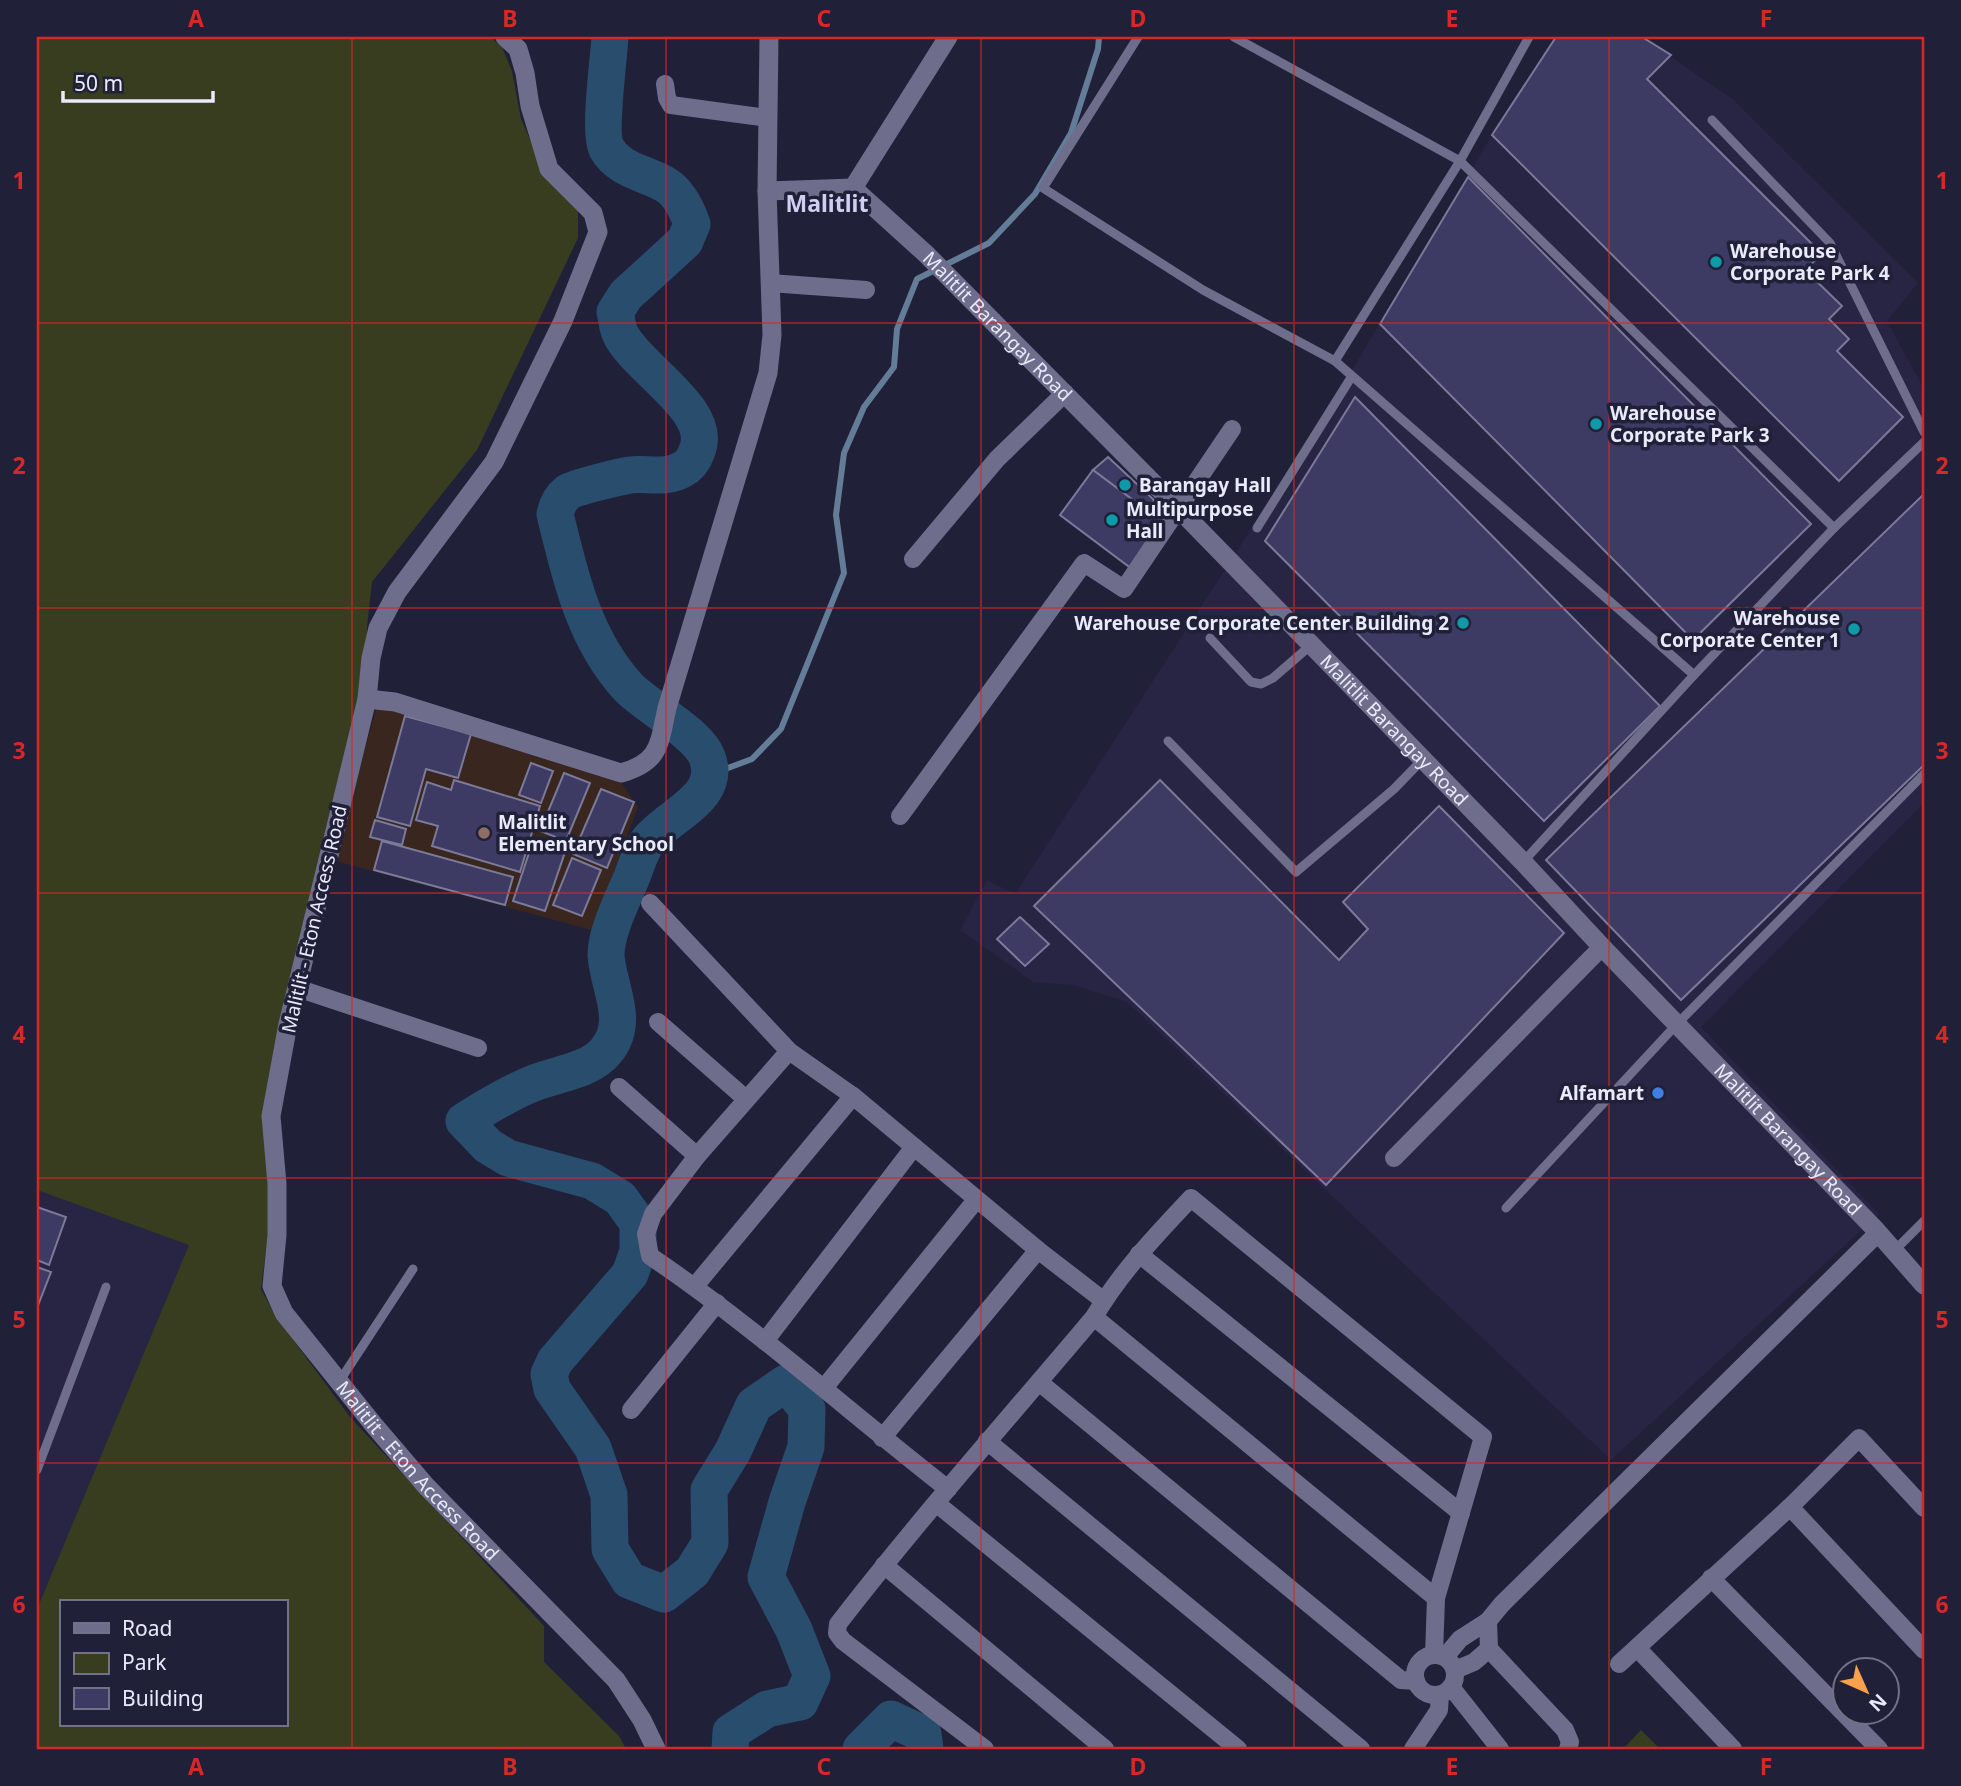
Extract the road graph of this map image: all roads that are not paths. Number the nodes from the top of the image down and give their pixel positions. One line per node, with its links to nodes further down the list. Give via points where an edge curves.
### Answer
1 (505, 37): 28 (street, Malitlit - Eton Access Road, via 519,49 549,169 593,213 598,232 563,321 494,462 397,592 378,628)
2 (769, 37): 8 (street)
3 (948, 37): 11 (street)
4 (1139, 37): 15 (lane, via 1043,188 1203,289)
5 (1234, 37): 10 (lane)
6 (1529, 37): 10 (lane)
7 (664, 84): 8 (street, via 671,105)
8 (768, 118): 12 (street)
9 (1712, 120): 19 (lane, via 1830,243)
10 (1460, 161): 15 (lane); 23 (lane)
11 (853, 188): 12 (street); 17 (street, Malitlit Barangay Road)
12 (767, 191): 13 (street)
13 (770, 283): 14 (street); 28 (street, via 768,373 657,752 636,769 621,773 395,702)
14 (866, 290)
15 (1335, 361): 16 (lane)
16 (1352, 376): 22 (lane); 27 (lane)
17 (1065, 393): 21 (street, Malitlit Barangay Road); 24 (street, via 997,459)
18 (1232, 429): 21 (street)
19 (1924, 432)
20 (1924, 443): 23 (lane)
21 (1179, 509): 26 (street, Malitlit Barangay Road); 32 (street, via 1124,589 1084,563)
22 (1257, 528)
23 (1834, 528): 27 (lane)
24 (913, 559)
25 (1210, 638): 26 (lane, via 1251,682 1261,684)
26 (1311, 645): 30 (street, Malitlit Barangay Road)
27 (1694, 675): 33 (lane)
28 (368, 699): 36 (street, Malitlit - Eton Access Road)
29 (1168, 741): 30 (lane, via 1296,872)
30 (1422, 760): 33 (street, Malitlit Barangay Road)
31 (1924, 774): 38 (lane)
32 (900, 816)
33 (1522, 862): 35 (street, Malitlit Barangay Road)
34 (650, 903): 40 (street)
35 (1602, 947): 38 (street, Malitlit Barangay Road); 46 (street)
36 (297, 988): 39 (street); 62 (street, Malitlit - Eton Access Road, via 271,1116 277,1184 272,1286 284,1313)
37 (658, 1022): 43 (street)
38 (1677, 1024): 48 (lane); 50 (street, Malitlit Barangay Road)
39 (478, 1048)
40 (789, 1051): 42 (street); 43 (street)
41 (619, 1087): 45 (street)
42 (853, 1096): 44 (street); 56 (street)
43 (746, 1099): 45 (street)
44 (914, 1147): 47 (street); 61 (street)
45 (698, 1156): 56 (street, via 653,1213 646,1234 650,1256)
46 (1394, 1158)
47 (976, 1200): 51 (street); 64 (street)
48 (1506, 1208)
49 (1924, 1221): 52 (lane)
50 (1878, 1233): 52 (street, Malitlit Barangay Road); 77 (street)
51 (1038, 1250): 58 (street); 66 (street)
52 (1894, 1251): 55 (street, Malitlit Barangay Road)
53 (1139, 1254): 58 (street); 73 (street); 73 (street, via 1191,1198 1483,1437)
54 (413, 1269): 62 (lane)
55 (1924, 1285)
56 (695, 1286): 59 (street)
57 (106, 1287): 68 (lane)
58 (1104, 1301): 60 (street)
59 (717, 1303): 61 (street); 65 (street)
60 (1094, 1317): 63 (street); 76 (street)
61 (765, 1340): 64 (street)
62 (339, 1382): 84 (street, Malitlit - Eton Access Road, via 426,1486 616,1680)
63 (1040, 1382): 67 (street); 83 (street, via 1401,1681)
64 (824, 1388): 66 (street)
65 (631, 1410)
66 (882, 1438): 69 (street)
67 (987, 1441): 69 (street); 88 (street)
68 (37, 1470)
69 (948, 1489): 70 (street)
70 (936, 1503): 74 (street); 87 (street)
71 (1790, 1507): 72 (street, via 1859,1438); 75 (street); 80 (street)
72 (1924, 1508)
73 (1461, 1513): 76 (street)
74 (884, 1565): 85 (street, via 838,1624 837,1633); 86 (street)
75 (1711, 1578): 78 (street); 93 (street)
76 (1436, 1598): 82 (street)
77 (1488, 1621): 79 (street); 82 (street, via 1460,1639)
78 (1637, 1648): 81 (street); 92 (street)
79 (1489, 1649): 82 (street, via 1474,1662); 91 (street, via 1565,1730)
80 (1924, 1650)
81 (1619, 1664)
82 (1445, 1673): 83 (street, via 1425,1693); 83 (street, via 1427,1657 1417,1667); 89 (street, via 1439,1710); 90 (street)
83 (1416, 1681)
84 (656, 1749)
85 (985, 1749)
86 (1105, 1749)
87 (1238, 1749)
88 (1361, 1749)
89 (1413, 1749)
90 (1500, 1749)
91 (1568, 1749)
92 (1733, 1749)
93 (1879, 1749)

